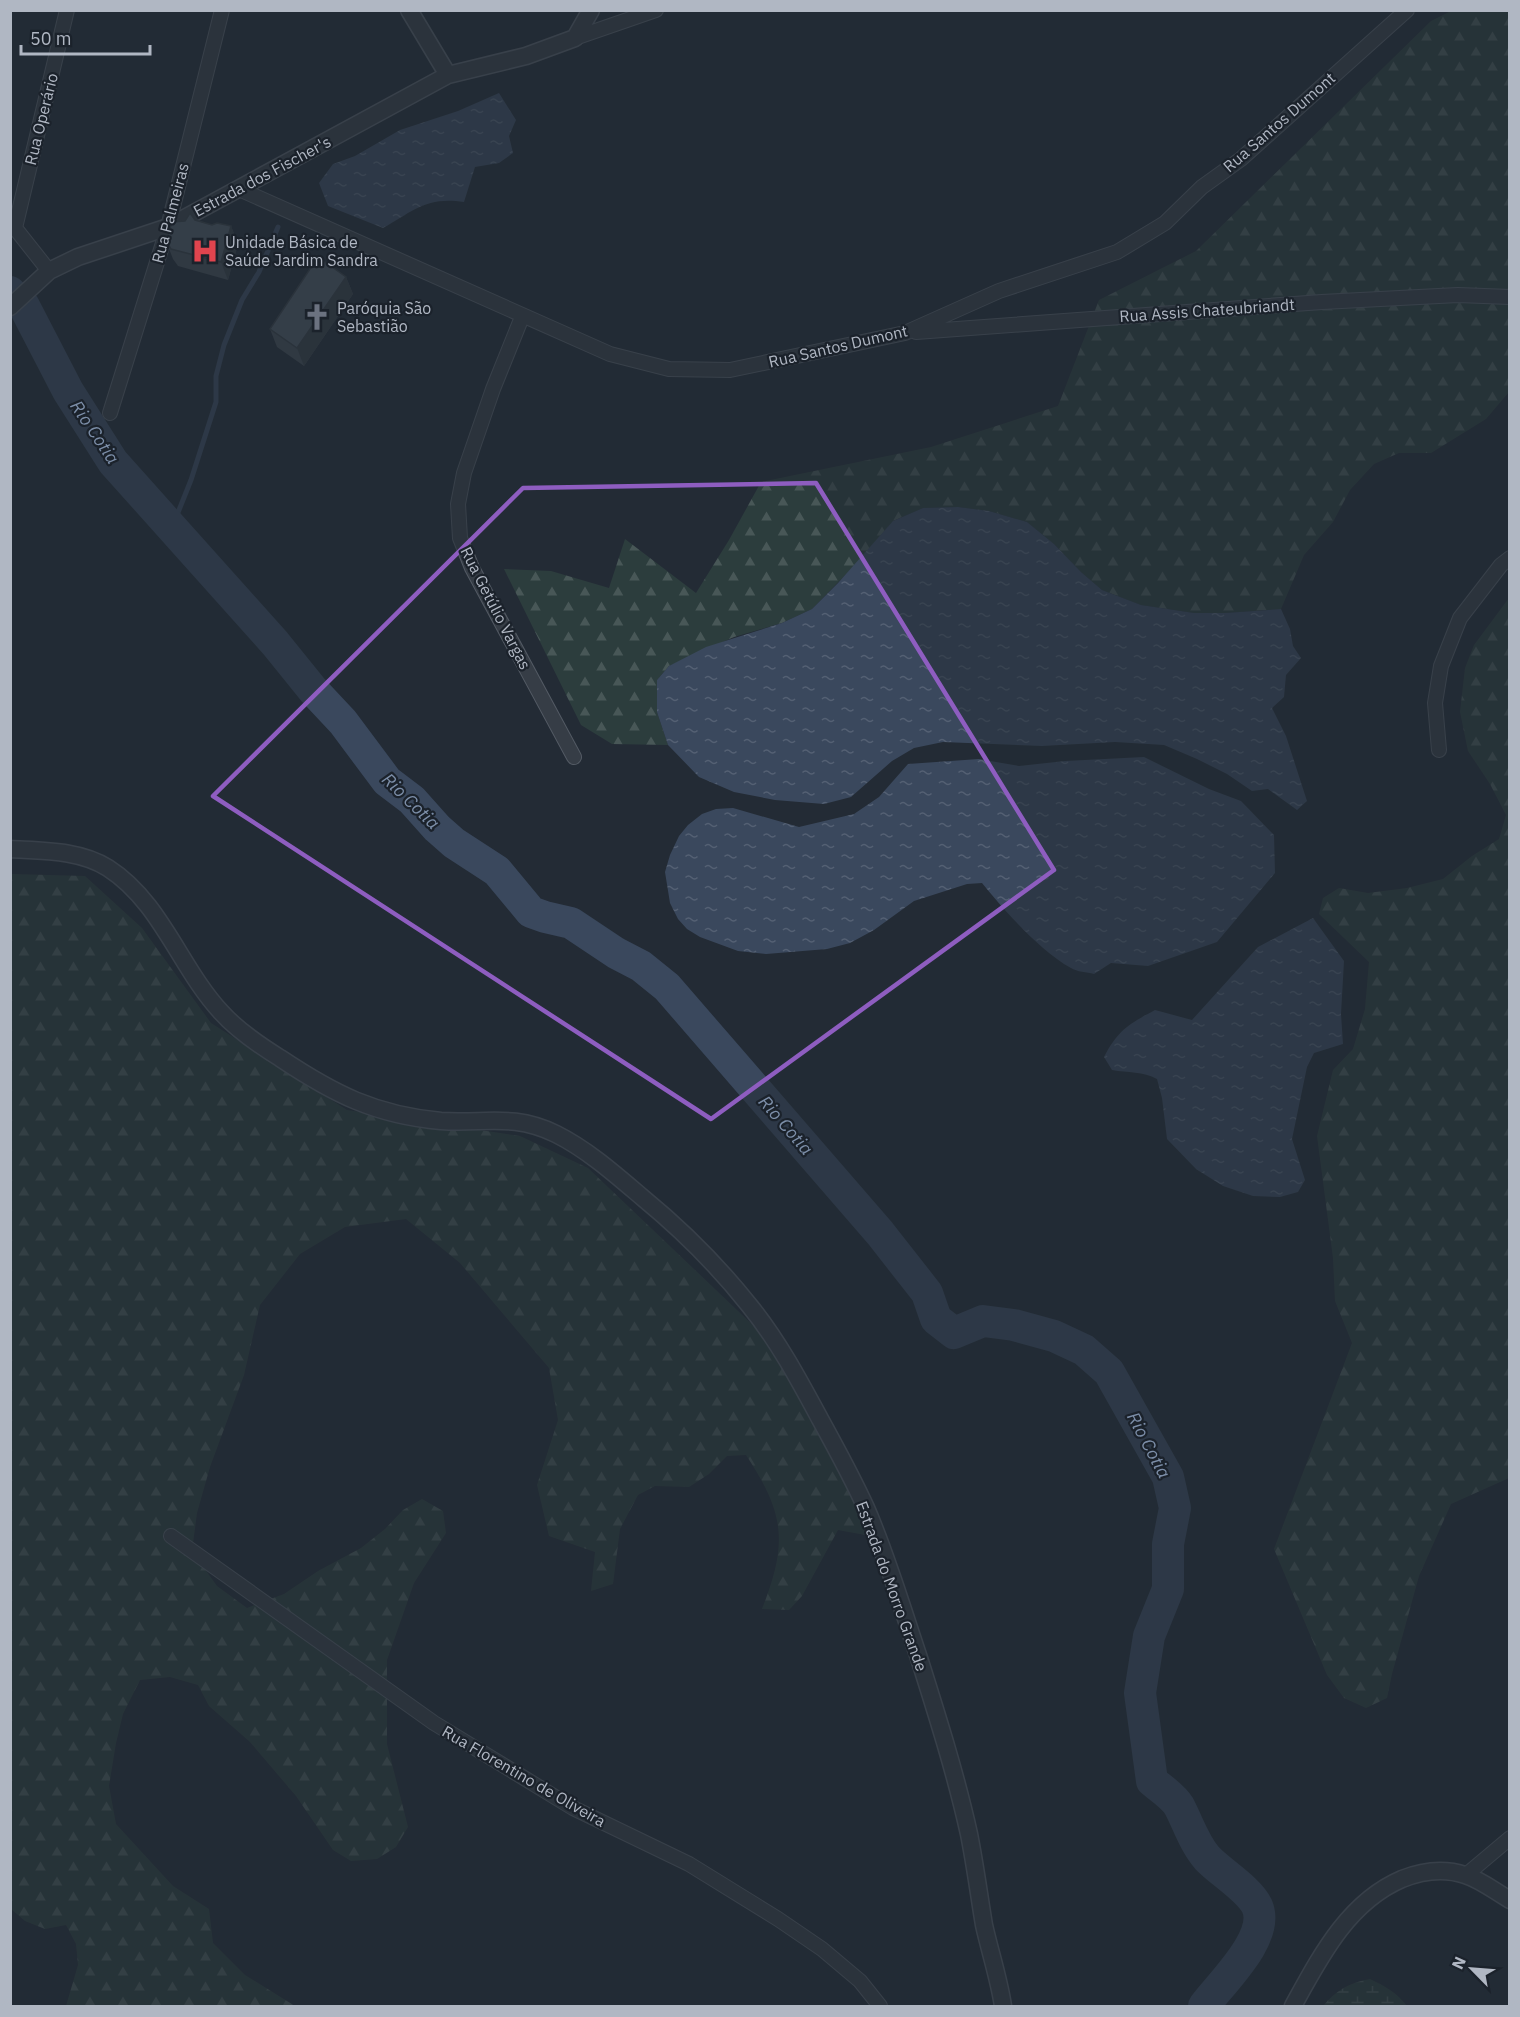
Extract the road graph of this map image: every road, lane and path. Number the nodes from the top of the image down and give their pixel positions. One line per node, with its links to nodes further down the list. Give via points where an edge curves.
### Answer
1 (68, 10): 10 (street, Rua Operário)
2 (222, 10): 11 (street, Rua Palmeiras)
3 (409, 10): 8 (street)
4 (591, 10): 7 (street)
5 (656, 10): 7 (street)
6 (1407, 10): 16 (street, Rua Santos Dumont, via 1165,223 1117,252 999,291)
7 (575, 38): 8 (street, Estrada dos Fischer's, via 526,56)
8 (448, 75): 9 (street, Estrada dos Fischer's)
9 (239, 189): 11 (street, Estrada dos Fischer's); 15 (street, Rua Santos Dumont)
10 (13, 227): 12 (street)
11 (168, 227): 12 (street, Estrada dos Fischer's, via 78,257); 17 (street, Rua Palmeiras)
12 (49, 271): 14 (street, Estrada dos Fischer's)
13 (1509, 297): 16 (street, Rua Assis Chateubriandt, via 1322,302)
14 (10, 307)
15 (522, 317): 16 (street, Rua Santos Dumont, via 610,354 669,369 730,370); 20 (street, Rua Getúlio Vargas, via 464,473 458,504 460,538 472,568)
16 (905, 333)
17 (110, 413)
18 (1509, 558): 19 (street, via 1460,618 1441,666 1435,704)
19 (1439, 750)
20 (574, 757)
21 (10, 849): 27 (street, Estrada do Morro Grande, via 84,857 107,868 133,889 161,924 219,1011 249,1038 345,1097 391,1114 416,1118 502,1119 527,1124 579,1147 669,1219 751,1307 795,1373 840,1456 866,1509 900,1601 969,1833 985,1929)
22 (171, 1536): 26 (street, Rua Florentino de Oliveira, via 434,1723 573,1808 689,1864 778,1919 860,1981)
23 (1509, 1838): 24 (street)
24 (1466, 1875): 25 (street); 28 (street, via 1416,1873 1385,1886 1361,1905 1332,1939)
25 (1509, 1900)
26 (880, 2007)
27 (1004, 2007)
28 (1293, 2007)

